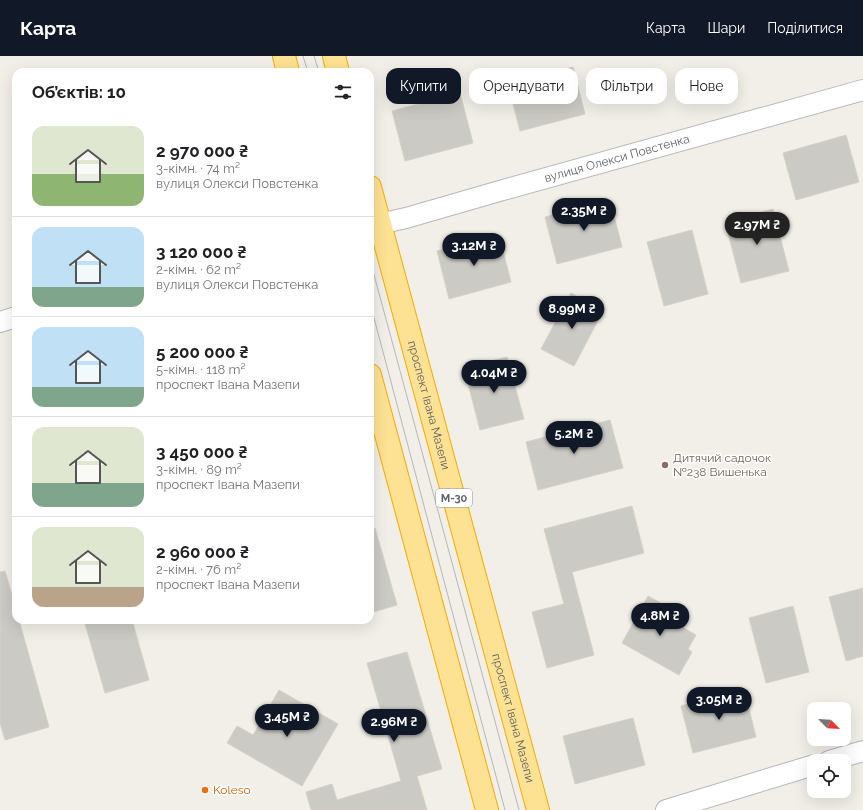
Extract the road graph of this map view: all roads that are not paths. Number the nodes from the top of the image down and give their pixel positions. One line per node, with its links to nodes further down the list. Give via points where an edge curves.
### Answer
1 (284, 56): 3 (highway)
2 (334, 56): 4 (highway)
3 (287, 68)
4 (337, 68)
5 (863, 90): 6 (street, вулиця Олекси Повстенка)
6 (375, 225): 14 (highway, проспект Івана Мазепи / М-30)
7 (12, 319): 8 (street)
8 (0, 322)
9 (374, 390): 13 (highway)
10 (863, 751): 11 (street)
11 (851, 755)
12 (807, 768): 15 (street)
13 (487, 810)
14 (538, 810)
15 (666, 810)

